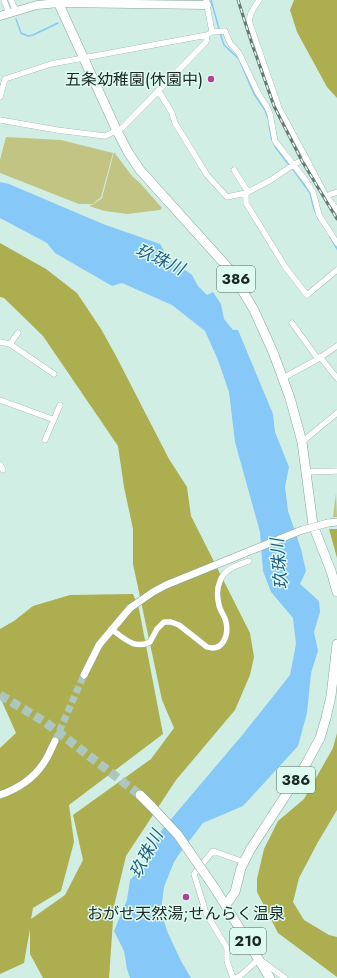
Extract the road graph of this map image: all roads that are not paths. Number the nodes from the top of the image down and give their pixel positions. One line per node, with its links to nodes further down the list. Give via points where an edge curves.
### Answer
1 (4, 0): 8 (street)
2 (10, 0): 8 (street)
3 (259, 0): 17 (street, via 250,13 250,21 279,108)
4 (58, 1): 5 (main road); 8 (main road); 11 (highway, 386)
5 (105, 1): 6 (main road)
6 (145, 2): 7 (main road)
7 (206, 2): 10 (street)
8 (12, 12): 9 (main road)
9 (0, 16)
10 (209, 34): 11 (street); 13 (street, via 206,42); 18 (street, via 225,32 239,53 270,114 275,141)
11 (83, 58): 12 (street); 16 (highway, 386)
12 (2, 77): 14 (street)
13 (158, 90): 16 (street); 20 (street, via 207,175 227,197)
14 (0, 97)
15 (0, 120): 16 (street, via 105,136)
16 (117, 131): 33 (highway, 386, via 140,170 219,257 239,284 257,316)
17 (306, 158): 18 (street); 22 (street)
18 (291, 166): 20 (street); 24 (street, via 306,181 319,215)
19 (234, 170): 20 (street)
20 (247, 192): 25 (street, via 246,203 286,268 307,295)
21 (337, 192): 22 (street)
22 (326, 196): 23 (street)
23 (337, 210)
24 (337, 244)
25 (337, 270)
26 (292, 323): 31 (street)
27 (18, 333): 29 (street)
28 (0, 343): 29 (street)
29 (10, 344): 32 (street)
30 (337, 346): 31 (street)
31 (319, 358): 33 (street); 34 (street)
32 (54, 374)
33 (283, 378): 40 (highway, 386)
34 (337, 378)
35 (0, 400): 38 (street)
36 (60, 405): 38 (street)
37 (337, 413): 40 (street)
38 (52, 420): 39 (street)
39 (45, 440)
40 (302, 442): 42 (highway, 386)
41 (337, 471): 42 (street)
42 (306, 472): 45 (highway, 386, via 313,525)
43 (337, 522): 46 (street, bridge, via 302,530 166,585 130,608)
44 (249, 561): 46 (street, via 228,569 220,581 217,593 227,631 226,639 220,646 213,649 207,647 179,625 171,622 164,622 150,642 144,646 127,640)
45 (337, 592)
46 (111, 629): 48 (street, via 99,645)
47 (337, 644): 52 (highway, 386, via 331,696 320,738)
48 (84, 675)
49 (55, 741): 50 (street, via 44,764 30,778 12,791)
50 (0, 795)
51 (140, 795): 53 (highway, 210, bridge, via 178,835)
52 (244, 862): 53 (highway, 386, via 235,892); 55 (street, via 213,851 194,874 206,913 227,948 226,961)
53 (226, 905): 54 (highway, 210)
54 (259, 959): 55 (street); 56 (highway, 210); 57 (street)
55 (236, 977)
56 (270, 978)
57 (285, 978)

